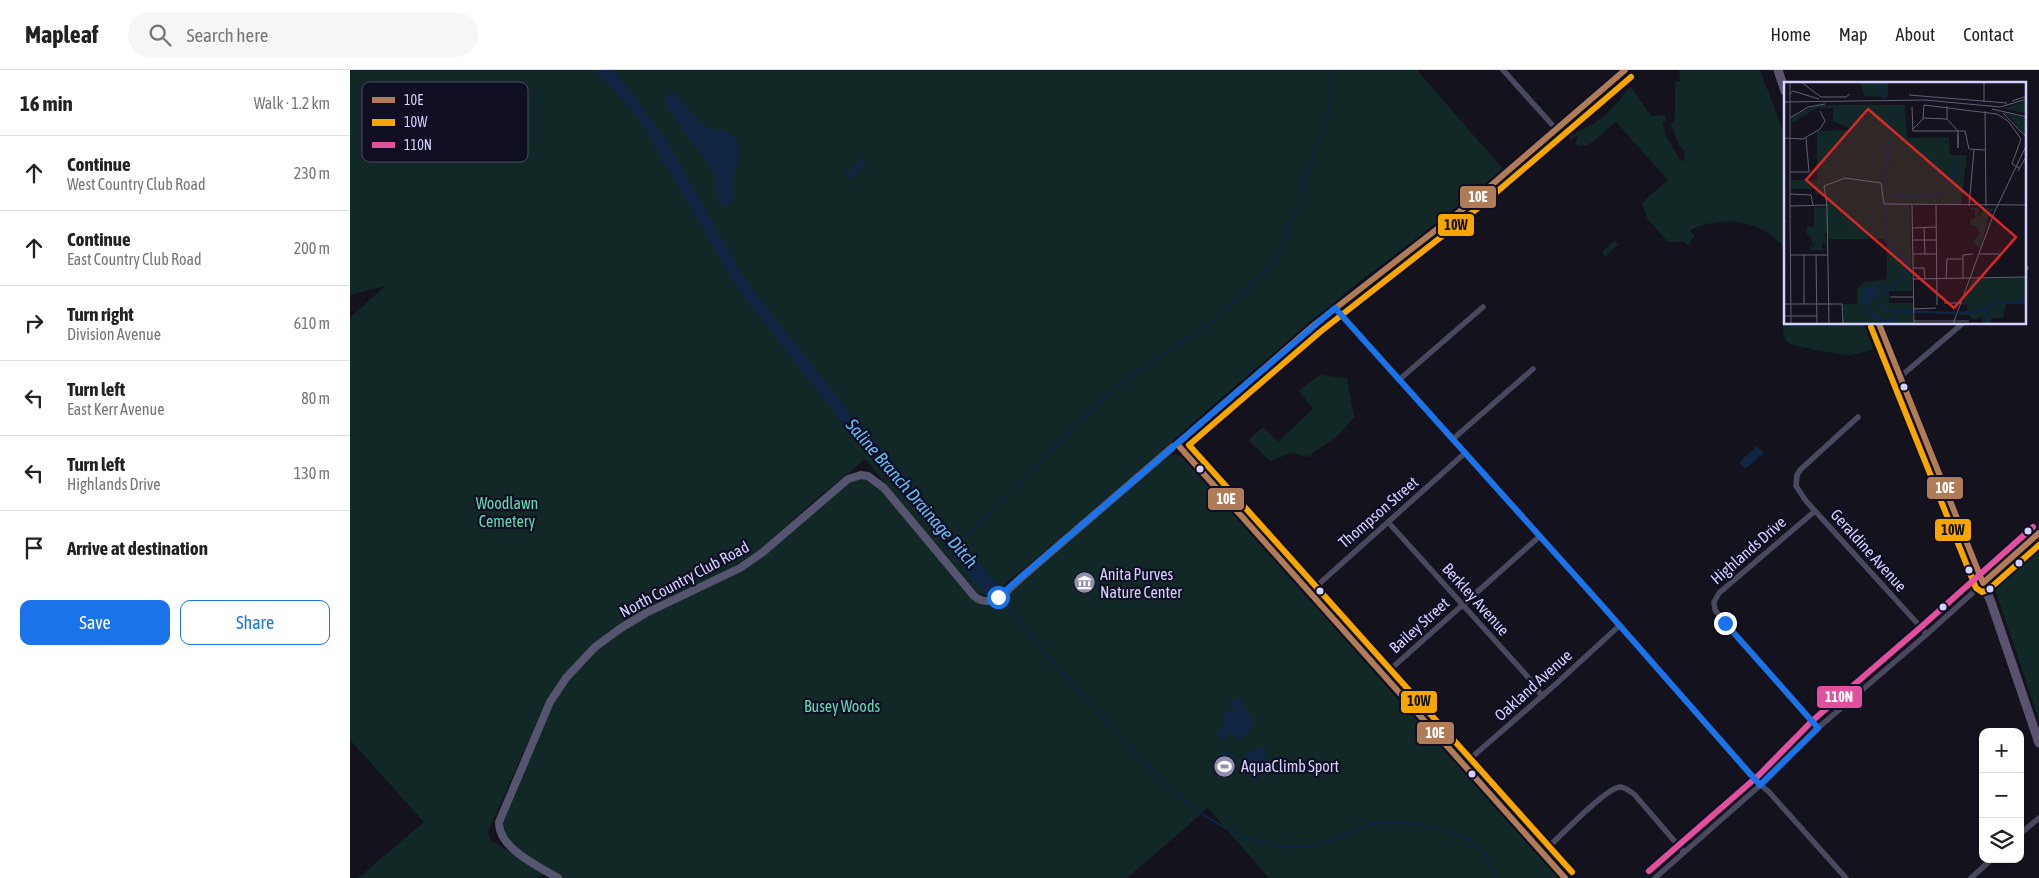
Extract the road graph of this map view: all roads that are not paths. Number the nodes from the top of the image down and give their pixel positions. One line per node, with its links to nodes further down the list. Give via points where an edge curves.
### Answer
1 (1503, 70): 5 (street)
2 (1625, 70): 5 (street, North Country Club Road)
3 (1778, 70): 4 (main road)
4 (1784, 88)
5 (1556, 129): 7 (street, North Country Club Road, via 1437,230)
6 (1483, 307): 12 (street)
7 (1335, 308): 12 (street); 15 (street, North Country Club Road)
8 (1879, 325): 11 (main road)
9 (1961, 325): 11 (street)
10 (1533, 369): 14 (street)
11 (1900, 377): 21 (main road)
12 (1400, 379): 14 (street)
13 (1858, 417): 17 (street, Geraldine Avenue, via 1800,470 1797,489)
14 (1453, 439): 16 (street)
15 (1177, 444): 22 (street); 37 (street, North Country Club Road, via 1013,585 988,602 974,596 877,481 861,475 848,479 740,568 621,628 595,647 566,678 550,702 499,822 499,833 508,845)
16 (1465, 453): 18 (street, Thompson Street); 20 (street)
17 (1815, 511): 25 (street, Geraldine Avenue); 28 (street, Highlands Drive, via 1719,593 1714,602 1715,610 1725,623)
18 (1388, 522): 22 (street, Thompson Street); 23 (street, Berkley Avenue)
19 (2039, 533): 21 (street)
20 (1540, 536): 23 (street, Bailey Street); 24 (street)
21 (1983, 583): 25 (street); 29 (main road)
22 (1310, 592): 26 (street)
23 (1462, 605): 26 (street, Bailey Street); 27 (street, Berkley Avenue)
24 (1619, 626): 27 (street, Oakland Avenue); 31 (street)
25 (1927, 634): 28 (street)
26 (1384, 675): 30 (street)
27 (1542, 696): 30 (street, Oakland Avenue)
28 (1818, 728): 31 (street)
29 (2039, 743)
30 (1464, 764): 35 (street)
31 (1760, 785): 34 (street); 40 (street)
32 (2039, 818): 33 (street)
33 (2024, 831)
34 (1683, 852): 35 (street, via 1634,794 1619,787 1606,793); 39 (street)
35 (1542, 853): 38 (street)
36 (1988, 863): 41 (street)
37 (558, 878)
38 (1565, 878)
39 (1655, 878)
40 (1846, 878)
41 (1971, 878)

